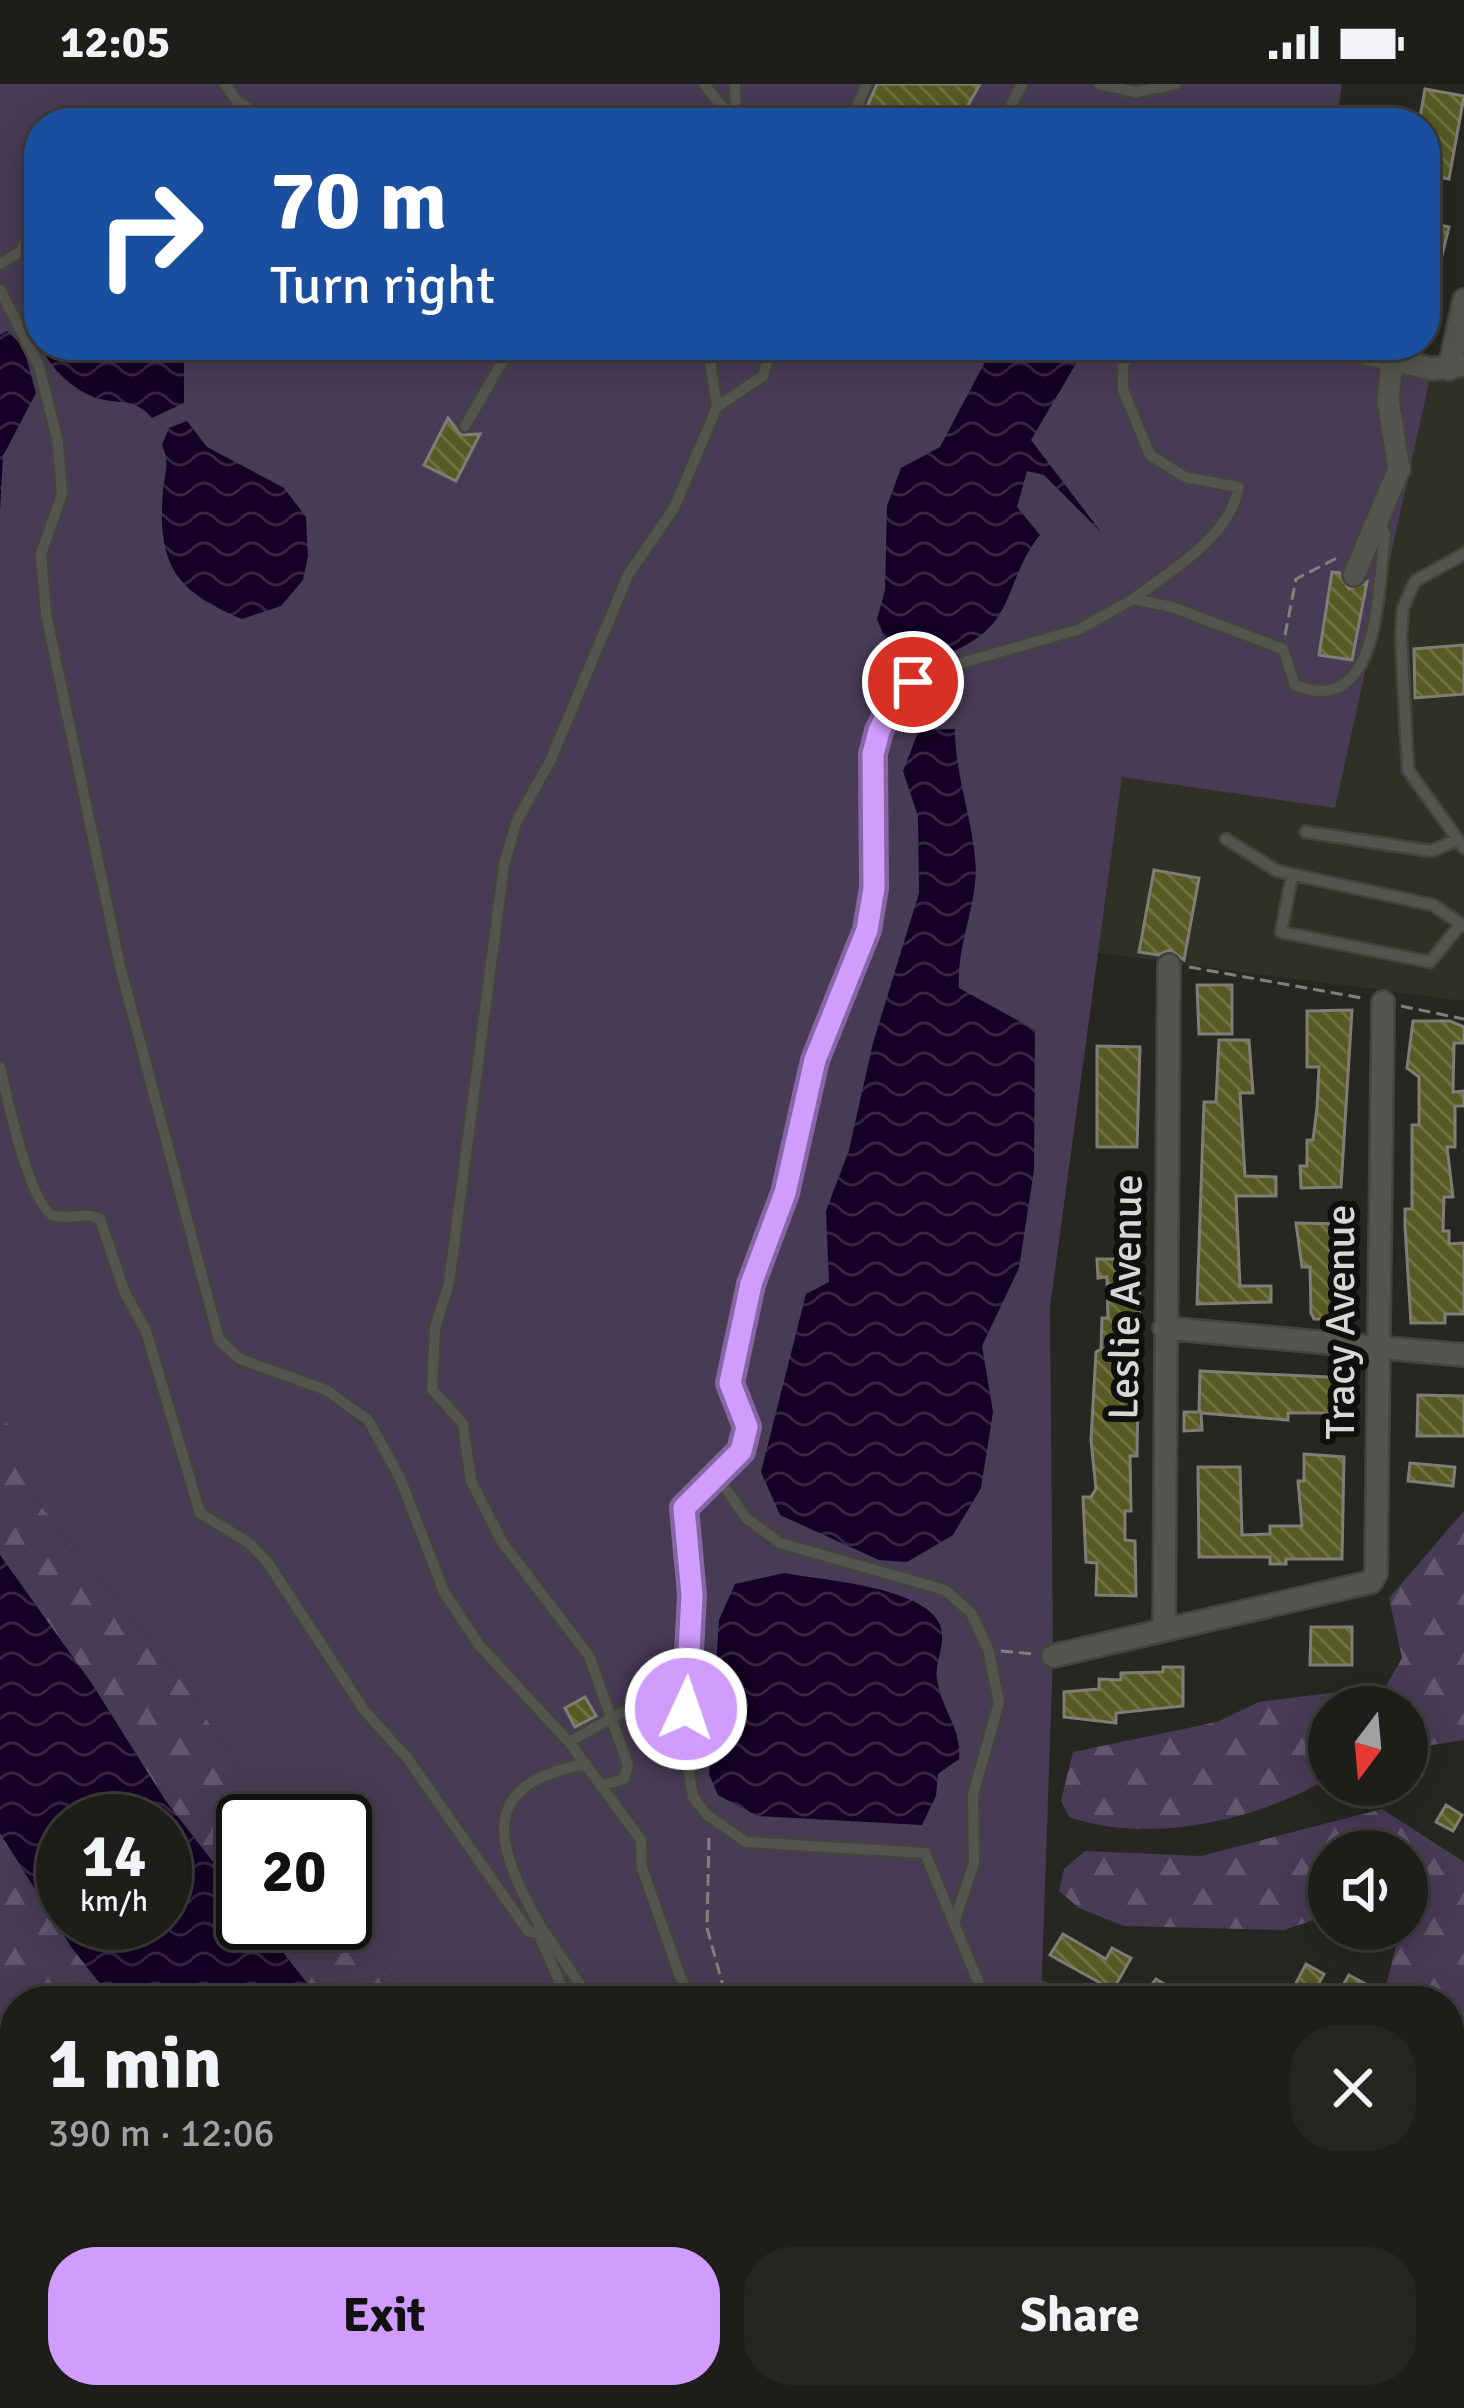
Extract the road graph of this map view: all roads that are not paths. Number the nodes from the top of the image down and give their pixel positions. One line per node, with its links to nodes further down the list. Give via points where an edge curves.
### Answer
1 (225, 84): 5 (lane)
2 (704, 84): 6 (lane)
3 (1099, 84): 4 (lane, via 1136,92)
4 (1176, 84)
5 (248, 108)
6 (724, 108)
7 (24, 246): 8 (lane)
8 (0, 265)
9 (0, 290): 11 (lane)
10 (1464, 300): 19 (street)
11 (24, 337)
12 (35, 360): 42 (lane, via 62,494 41,554 46,614 120,966 219,1340 240,1359 326,1390 368,1420 444,1592 478,1645)
13 (503, 360): 21 (lane)
14 (709, 360): 20 (lane)
15 (768, 360): 20 (lane, via 764,376)
16 (1128, 360): 25 (lane, via 1123,390 1150,455 1185,476 1238,487 1236,508)
17 (1388, 360): 18 (street)
18 (1392, 361): 19 (street); 22 (street, via 1388,400 1399,469)
19 (1456, 367)
20 (717, 406): 41 (lane, via 674,508 628,575 516,823 431,1360 432,1389 463,1424 480,1505 589,1656)
21 (466, 426)
22 (1379, 519): 24 (street); 25 (lane, via 1385,534 1370,645 1343,689 1315,693 1295,685 1283,649)
23 (1464, 554): 28 (lane, via 1415,581 1401,636 1408,770)
24 (1358, 567)
25 (1133, 599): 37 (lane, via 1080,629 984,652 913,682 879,731 867,930 815,1060 785,1193 751,1284 730,1383 747,1427 741,1451)
26 (1306, 832): 28 (lane, via 1431,851)
27 (1226, 838): 29 (lane)
28 (1461, 844)
29 (1292, 876): 30 (lane, via 1433,905); 30 (lane, via 1281,932 1430,962)
30 (1462, 925)
31 (1176, 966): 34 (street, Leslie Avenue)
32 (1383, 1002): 35 (street, Tracy Avenue)
33 (0, 1067): 46 (lane, via 43,1208 100,1219 146,1331 200,1513 268,1563 512,1914)
34 (1164, 1328): 35 (street); 38 (street, Leslie Avenue)
35 (1377, 1347): 36 (street); 38 (street, Tracy Avenue, via 1371,1582)
36 (1464, 1355)
37 (719, 1478): 40 (lane, via 684,1508 692,1595); 45 (lane, via 746,1518 780,1543 945,1590 971,1613 999,1702 973,1795 974,1863)
38 (1163, 1630): 39 (street)
39 (1053, 1656)
40 (687, 1676): 41 (lane); 45 (lane, via 684,1742 693,1797 707,1815 746,1842 926,1853)
41 (613, 1716): 42 (lane); 44 (lane, via 628,1765 624,1779)
42 (569, 1742): 43 (lane)
43 (586, 1764): 44 (lane); 46 (lane, via 525,1786 502,1826 510,1872)
44 (602, 1785): 49 (lane, via 641,1840 642,1868)
45 (953, 1923): 50 (lane)
46 (540, 1930): 47 (lane); 48 (lane)
47 (562, 1986)
48 (580, 1986)
49 (684, 1986)
50 (980, 1986)

